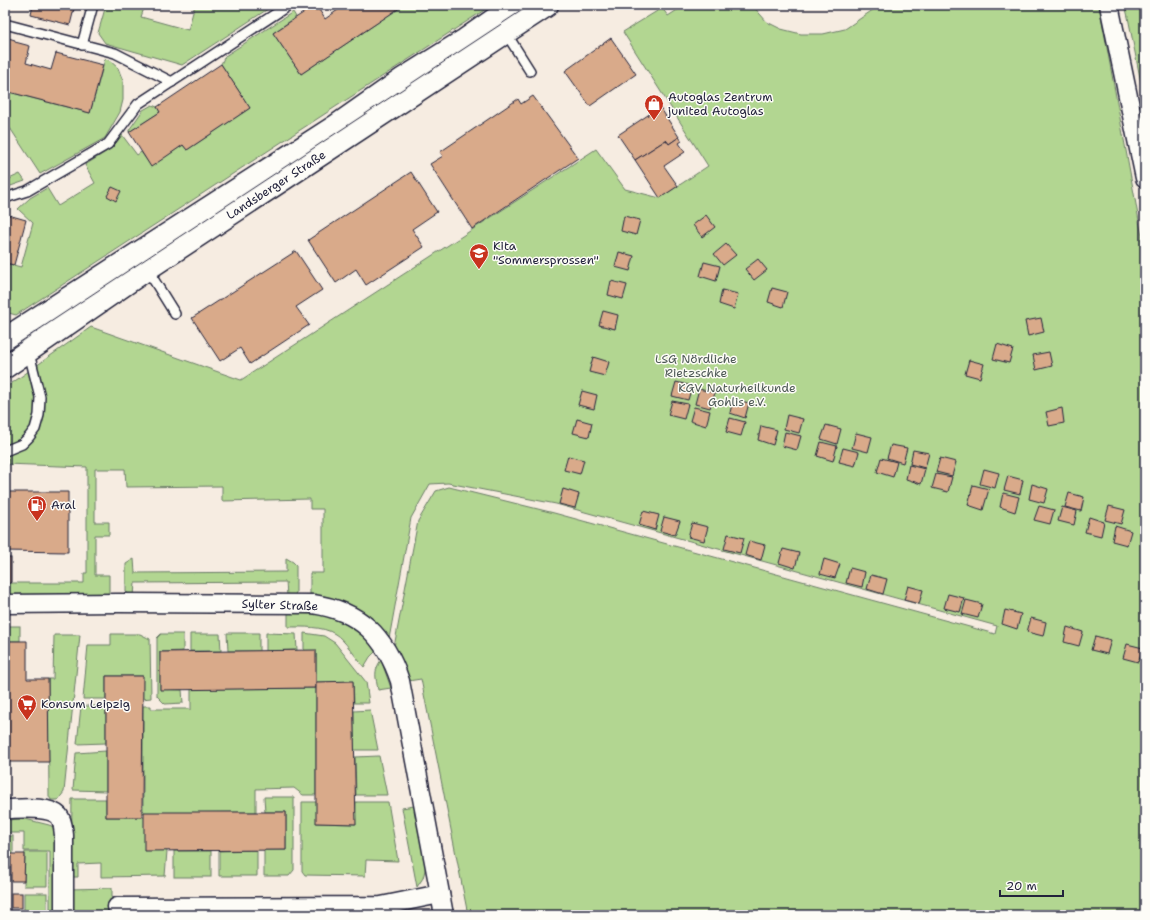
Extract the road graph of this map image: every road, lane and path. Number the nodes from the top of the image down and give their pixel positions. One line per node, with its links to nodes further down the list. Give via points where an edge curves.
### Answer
1 (93, 5): 8 (lane)
2 (289, 5): 10 (lane)
3 (515, 5): 15 (street, Landsberger Straße, via 336,126)
4 (547, 5): 7 (street, Landsberger Straße)
5 (1110, 5): 11 (street)
6 (5, 24): 8 (lane)
7 (506, 32): 9 (lane); 13 (street, Landsberger Straße)
8 (82, 45): 10 (lane, via 115,54)
9 (530, 72)
10 (172, 82): 12 (lane, via 138,104 108,144 27,191)
11 (1145, 178)
12 (5, 198)
13 (147, 269): 14 (lane); 16 (street, Landsberger Straße)
14 (175, 314)
15 (10, 337): 16 (lane)
16 (26, 353): 17 (street, Landsberger Straße); 18 (lane, via 40,397 39,415 35,429 22,444)
17 (5, 367)
18 (5, 450)
19 (5, 604): 21 (street, Sylter Straße, via 313,604 341,611 363,624 386,649 400,681)
20 (5, 809): 23 (street, via 44,809 58,816 62,822)
21 (440, 894): 22 (street, via 381,906); 24 (street, Sylter Straße)
22 (117, 908)
23 (64, 915)
24 (444, 915)

